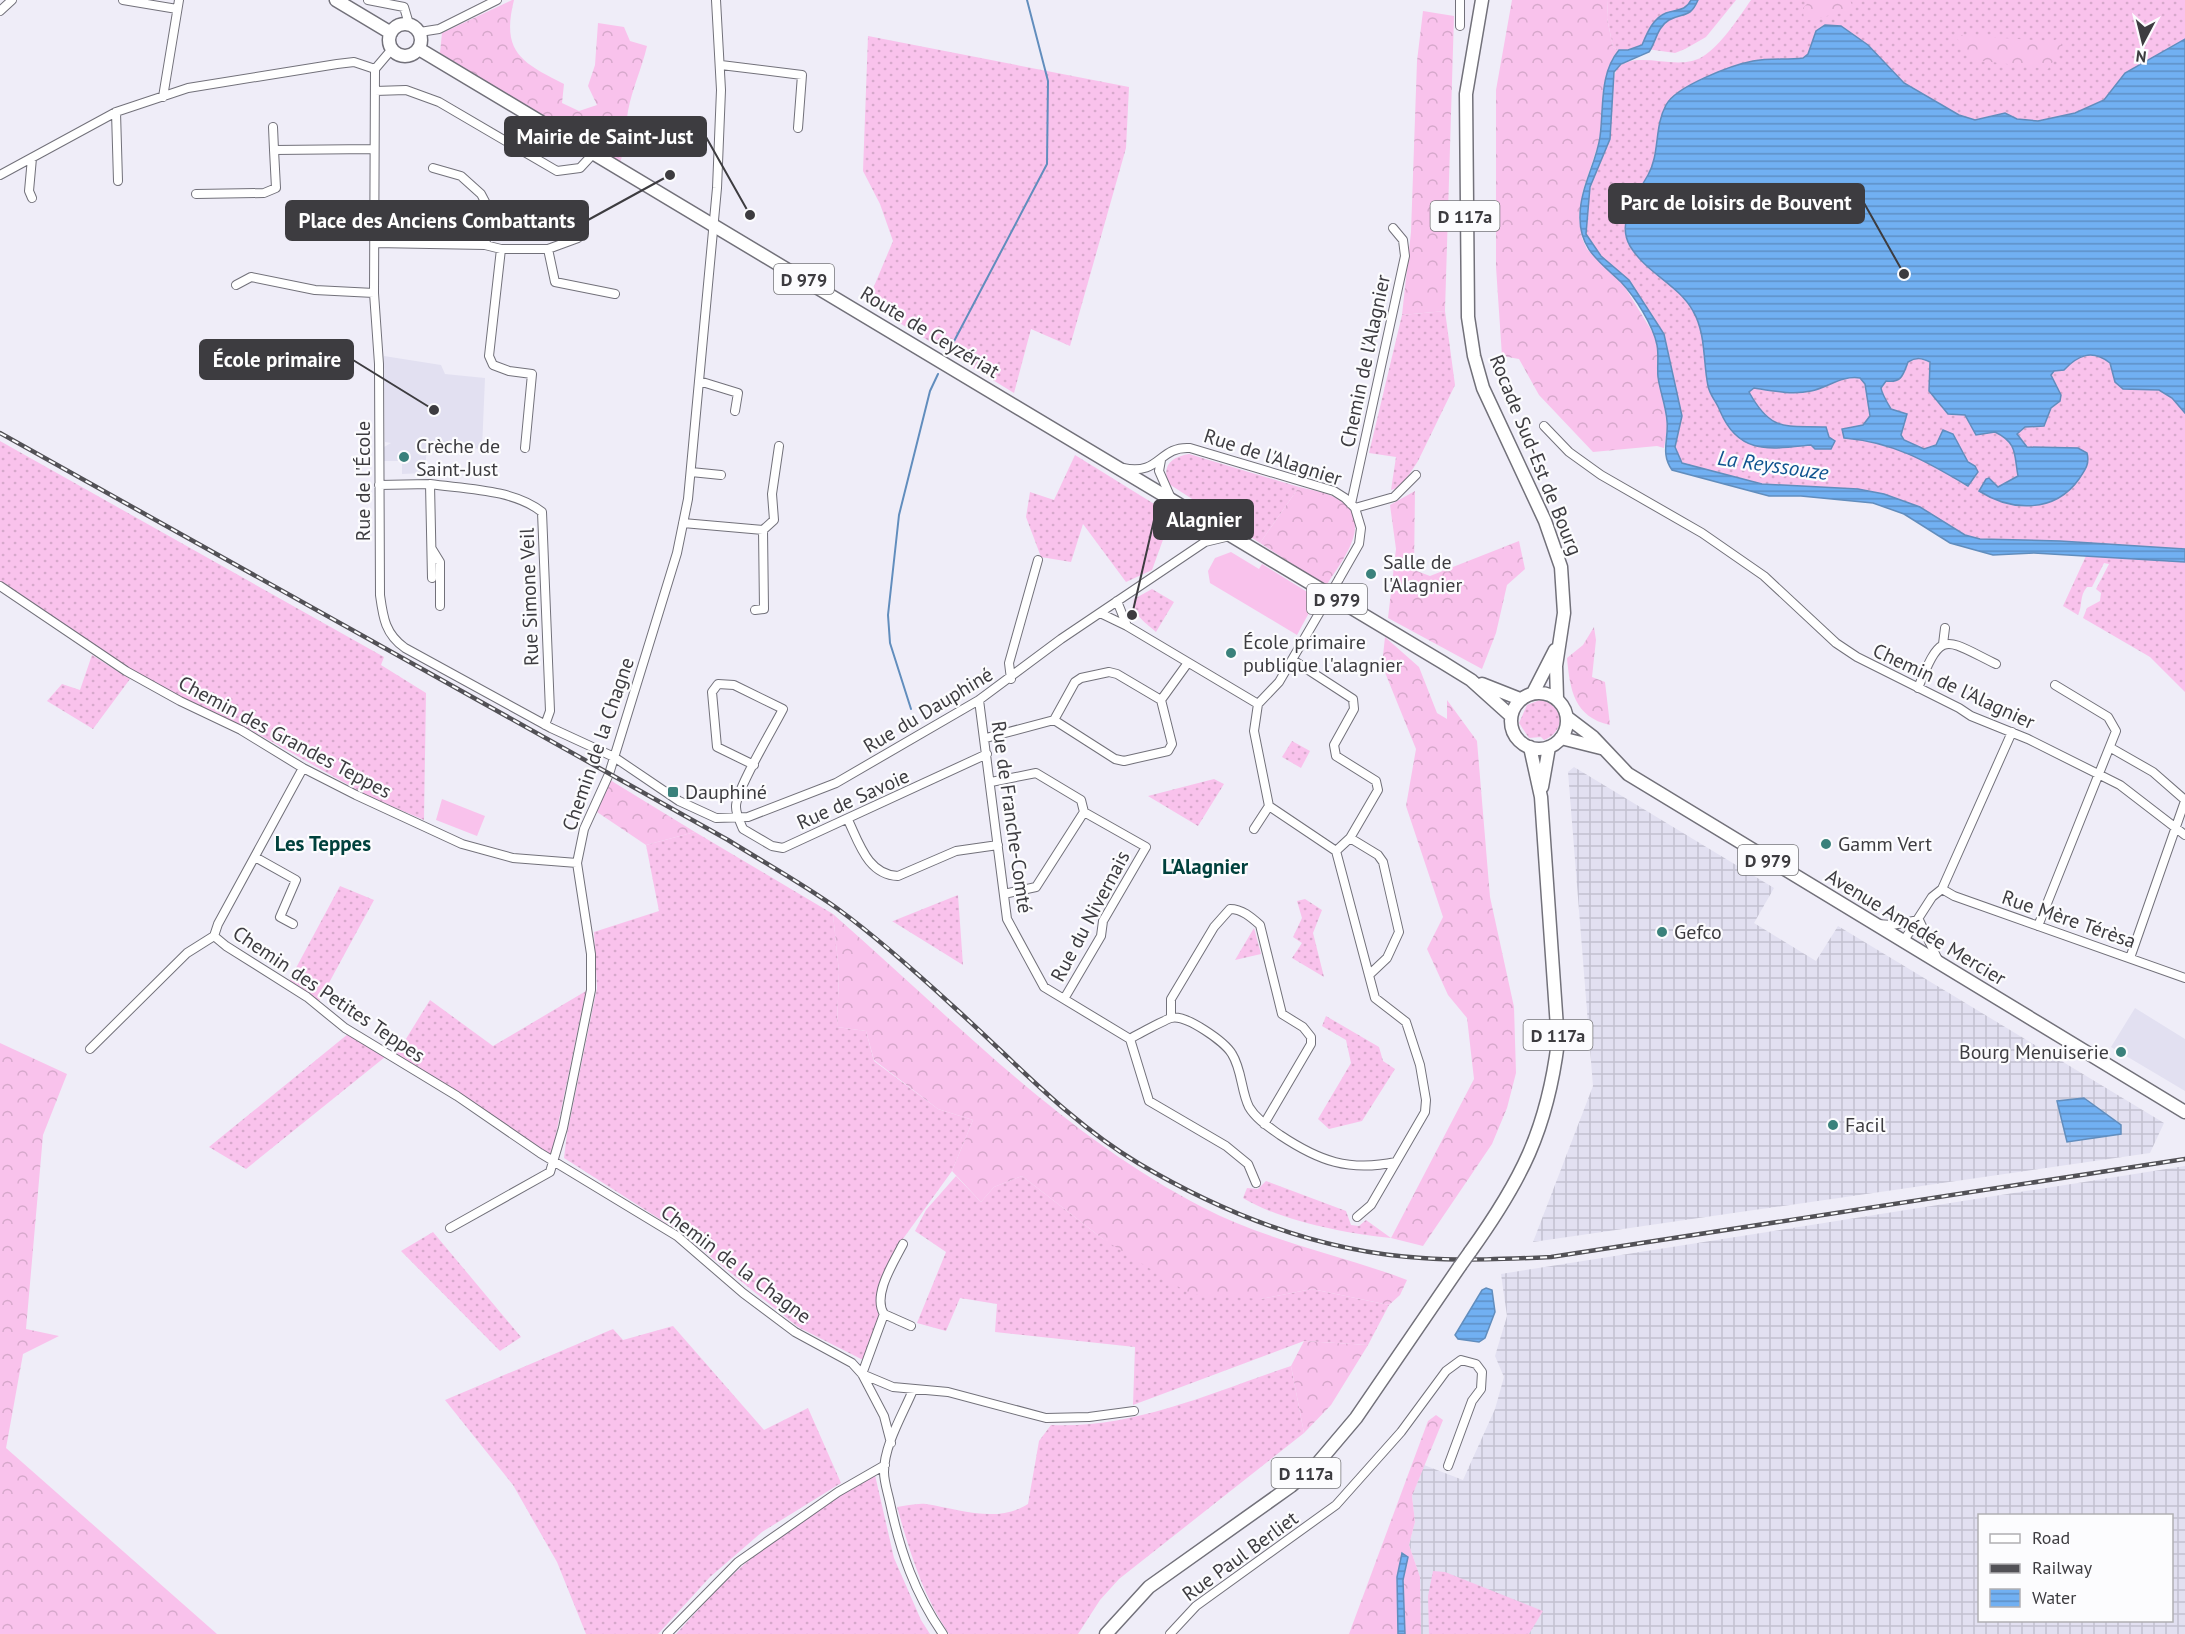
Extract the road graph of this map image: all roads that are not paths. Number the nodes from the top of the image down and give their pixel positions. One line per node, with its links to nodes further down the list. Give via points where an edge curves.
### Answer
1 (12, 0): 12 (street)
2 (123, 0): 10 (street)
3 (179, 0): 11 (street)
4 (336, 0): 16 (main road)
5 (368, 0): 13 (street, via 404,7)
6 (497, 0): 15 (street, via 439,29)
7 (716, 0): 19 (street, Chemin de la Chagne)
8 (1460, 0): 14 (street)
9 (1482, 0): 74 (main road, Rocade Sud-Est de Bourg / D 117a, via 1470,59 1465,124 1468,317 1477,366 1500,429 1556,549 1564,588)
10 (143, 2): 11 (street)
11 (177, 9): 22 (street)
12 (0, 11)
13 (409, 24): 15 (main road); 16 (main road, via 400,24)
14 (1461, 26)
15 (420, 32): 18 (main road)
16 (391, 33): 17 (main road)
17 (392, 49): 18 (main road, via 405,56); 20 (street)
18 (419, 50): 28 (main road, Route de Ceyzériat / D 979)
19 (721, 65): 25 (street, via 802,75); 35 (street, Chemin de la Chagne)
20 (375, 69): 21 (street, Rue de l'École); 22 (street, via 354,62 337,64 188,88)
21 (375, 91): 26 (street, Rue de l'École); 28 (street, via 406,90 440,102 557,171 580,168)
22 (163, 97): 23 (street)
23 (116, 112): 29 (street); 32 (street)
24 (273, 127): 27 (street)
25 (798, 128)
26 (374, 149): 27 (street); 38 (street, Rue de l'École)
27 (274, 150): 33 (street, via 276,188 264,193)
28 (593, 154): 35 (main road, Route de Ceyzériat / D 979)
29 (32, 158): 31 (street); 34 (street)
30 (433, 168): 39 (street, via 461,176 481,194 491,213)
31 (0, 176)
32 (118, 181)
33 (196, 194)
34 (32, 198)
35 (714, 225): 45 (street, Chemin de la Chagne); 51 (main road, Route de Ceyzériat / D 979)
36 (1393, 228): 58 (street, Chemin de l'Alagnier, via 1403,240 1405,256)
37 (581, 230): 41 (street, via 578,238)
38 (375, 243): 39 (street); 43 (street, Rue de l'École)
39 (484, 245): 40 (street)
40 (501, 249): 41 (street); 49 (street, via 489,356 493,364 509,371 532,374)
41 (548, 249): 44 (street, via 555,282)
42 (236, 285): 43 (street, via 251,278 315,290)
43 (374, 293): 56 (street, Rue de l'École, via 379,364)
44 (615, 294)
45 (699, 381): 46 (street, via 738,393); 52 (street, Chemin de la Chagne)
46 (735, 411)
47 (1544, 426): 82 (street, Chemin de l'Alagnier, via 1569,452 1601,475 1702,533 1764,576 1836,643)
48 (778, 446): 61 (street, via 772,494 774,520)
49 (525, 448)
50 (1161, 460): 51 (street, Rue de l'Alagnier, via 1141,470); 57 (street, via 1163,485); 58 (street, Rue de l'Alagnier, via 1174,449 1190,448 1334,491)
51 (1116, 467): 57 (main road, Route de Ceyzériat / D 979)
52 (691, 472): 53 (street); 60 (street, Chemin de la Chagne)
53 (721, 475)
54 (1416, 475): 58 (street, via 1394,498)
55 (430, 484): 56 (street); 64 (street); 92 (street, Rue Simone Veil, via 489,492 532,504 542,512 550,711)
56 (379, 485): 92 (street, Rue de l'École, via 380,595 384,624 394,640)
57 (1177, 503): 59 (main road, Route de Ceyzériat / D 979)
58 (1353, 506): 76 (street, Rue de l'Alagnier, bridge, via 1361,528 1359,544)
59 (1204, 519): 62 (main road, D 979); 63 (street)
60 (683, 523): 61 (street); 101 (street, Chemin de la Chagne)
61 (763, 530): 70 (street, via 764,609)
62 (1232, 536): 63 (street); 80 (main road, D 979)
63 (1205, 542): 68 (street)
64 (431, 548): 66 (street); 69 (street, via 440,562)
65 (1038, 560): 79 (street, via 1010,663)
66 (432, 578)
67 (0, 586): 103 (street, Chemin des Grandes Teppes, via 126,671 241,730)
68 (1117, 601): 71 (street, Rue du Dauphiné); 72 (street)
69 (440, 606)
70 (755, 610)
71 (1100, 613): 72 (street); 79 (street, Rue du Dauphiné)
72 (1127, 626): 77 (street)
73 (1945, 628): 75 (street)
74 (1560, 638): 83 (main road, D 117a); 84 (main road, D 117a)
75 (1943, 644): 78 (street, via 1954,644); 82 (street, via 1933,651)
76 (1293, 660): 88 (street, Rue de l'Alagnier, via 1279,682); 115 (street, via 1353,699 1354,709 1334,745 1336,756 1376,781 1378,790)
77 (1187, 664): 87 (street); 88 (street)
78 (1996, 664)
79 (1011, 679): 86 (street, Rue du Dauphiné)
80 (1471, 680): 85 (main road, D 979); 89 (main road, D 979)
81 (2055, 685): 99 (street, via 2108,717 2116,731)
82 (1918, 688): 93 (street, Chemin de l'Alagnier)
83 (1533, 693): 84 (main road); 85 (main road)
84 (1557, 698): 90 (main road)
85 (1520, 699): 89 (main road)
86 (980, 700): 94 (street, Rue de Franche-Comté); 110 (street, Rue du Dauphiné, via 836,783)
87 (1161, 700): 91 (street, via 1109,672 1075,682); 91 (street, via 1171,748 1125,761 1115,759)
88 (1257, 704): 108 (street, via 1254,731)
89 (1511, 716): 96 (main road, via 1513,732 1522,744)
90 (1568, 718): 95 (main road); 98 (main road, Avenue Amédée Mercier / D 979)
91 (1054, 720): 94 (street)
92 (545, 725): 101 (street, Rue de l'École)
93 (2012, 732): 104 (street, Chemin de l'Alagnier); 120 (street)
94 (986, 738): 100 (street, Rue de Franche-Comté)
95 (1561, 738): 97 (main road); 98 (main road)
96 (1530, 747): 97 (main road); 106 (main road, D 117a)
97 (1549, 747): 106 (main road, D 117a)
98 (1602, 748): 124 (main road, Avenue Amédée Mercier / D 979, via 1628,774)
99 (2111, 748): 104 (street); 107 (street, via 2153,772)
100 (987, 754): 105 (street, Rue de Franche-Comté); 111 (street, Rue de Savoie)
101 (614, 757): 110 (street, via 679,801 716,818); 119 (street, Chemin de la Chagne, via 584,829)
102 (754, 765): 102 (street, via 717,747 712,692 718,684 734,685 783,709); 110 (street, via 737,799)
103 (303, 768): 118 (street, Chemin des Petites Teppes); 119 (street, Chemin des Grandes Teppes, via 462,844 513,858)
104 (2099, 773): 112 (street, Chemin de l'Alagnier); 125 (street)
105 (991, 782): 109 (street, via 1036,773 1081,800); 116 (street, Rue de Franche-Comté)
106 (1541, 797): 154 (main road, D 117a, bridge, via 1558,1042 1553,1082 1530,1155 1508,1196 1356,1418 1317,1464 1149,1587)
107 (2185, 800): 112 (street)
108 (1269, 807): 113 (street); 117 (street)
109 (1084, 812): 121 (street, via 1036,887); 132 (street, Rue du Nivernais, via 1146,847)
110 (739, 819): 111 (street, Rue de Savoie, via 743,829 783,848)
111 (848, 820): 116 (street, via 867,860 889,875 898,876 956,851)
112 (2175, 827): 114 (street, Chemin de l'Alagnier); 128 (street)
113 (1254, 829)
114 (2185, 835)
115 (1350, 838): 117 (street); 130 (street, via 1383,862 1399,932 1387,958)
116 (998, 845): 121 (street, Rue de Franche-Comté)
117 (1336, 851): 130 (street)
118 (255, 857): 123 (street, via 296,880 280,917); 126 (street, Chemin des Petites Teppes)
119 (577, 863): 138 (street, Chemin de la Chagne, via 591,954 591,990)
120 (1942, 889): 122 (street, via 1932,897); 125 (street, Rue Mère Térèsa)
121 (1004, 894): 132 (street, Rue de Franche-Comté, via 1012,932 1044,987)
122 (1919, 920): 124 (street); 127 (street); 129 (street)
123 (293, 924)
124 (1873, 924): 127 (main road, Avenue Amédée Mercier / D 979)
125 (2038, 926): 128 (street, Rue Mère Térèsa)
126 (214, 936): 135 (street, via 187,953); 138 (street, Chemin des Petites Teppes, via 308,997 345,1028)
127 (1903, 942): 129 (main road, Avenue Amédée Mercier / D 979)
128 (2130, 958): 131 (street, Rue Mère Térèsa)
129 (1939, 964): 136 (main road, Avenue Amédée Mercier / D 979)
130 (1369, 975): 139 (street, via 1375,998 1406,1022 1426,1100 1425,1112)
131 (2185, 978)
132 (1064, 999): 134 (street, Rue de Franche-Comté)
133 (1171, 1018): 134 (street); 137 (street, via 1188,1021 1225,1044 1233,1056 1250,1107); 137 (street, via 1171,999 1214,927 1230,909 1260,925 1282,1014 1311,1037 1311,1044)
134 (1130, 1039): 140 (street, via 1149,1101 1226,1146 1248,1164)
135 (90, 1049)
136 (2185, 1112)
137 (1264, 1124): 139 (street, via 1304,1151 1338,1164 1371,1167)
138 (555, 1161): 142 (street, via 550,1172); 146 (street, Chemin de la Chagne, via 677,1236 795,1332 852,1363)
139 (1396, 1162): 141 (street, via 1371,1205)
140 (1256, 1183)
141 (1358, 1217)
142 (450, 1228)
143 (903, 1244): 144 (street, via 880,1296 879,1307)
144 (884, 1314): 145 (street); 146 (street)
145 (910, 1326)
146 (862, 1374): 147 (street, via 893,1387); 149 (street, Chemin de la Chagne, via 884,1416)
147 (913, 1390): 148 (street, via 948,1392 1046,1418); 149 (street)
148 (1134, 1411)
149 (891, 1443): 150 (street)
150 (885, 1465): 152 (street, via 838,1492 738,1562); 153 (street, via 897,1536 923,1603)
151 (1448, 1466): 155 (street, Rue Paul Berliet, via 1483,1380 1476,1364 1468,1361 1461,1360 1446,1371 1401,1432 1336,1504 1196,1606)
152 (667, 1634)
153 (943, 1634)
154 (1106, 1634)
155 (1170, 1634)

